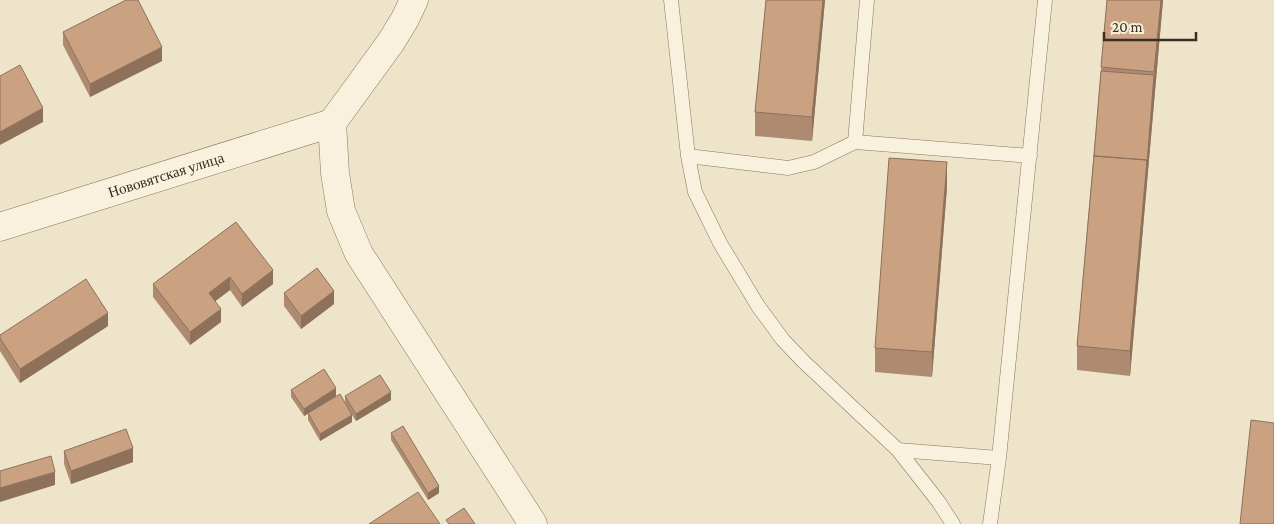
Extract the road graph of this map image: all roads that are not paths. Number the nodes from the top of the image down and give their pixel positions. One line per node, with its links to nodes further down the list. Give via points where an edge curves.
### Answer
1 (671, 0): 7 (lane)
2 (867, 0): 6 (lane)
3 (1046, 0): 8 (lane)
4 (414, 6): 5 (street, via 392,42)
5 (332, 123): 9 (street, Нововятская улица); 12 (street, via 341,210 359,254)
6 (855, 142): 7 (lane, via 814,162 788,168); 8 (lane)
7 (688, 156): 10 (lane, via 695,192 720,243 758,306 804,362)
8 (1030, 156): 11 (lane)
9 (0, 227)
10 (898, 450): 11 (lane); 13 (lane)
11 (999, 458): 14 (lane)
12 (532, 524)
13 (953, 524)
14 (990, 524)

